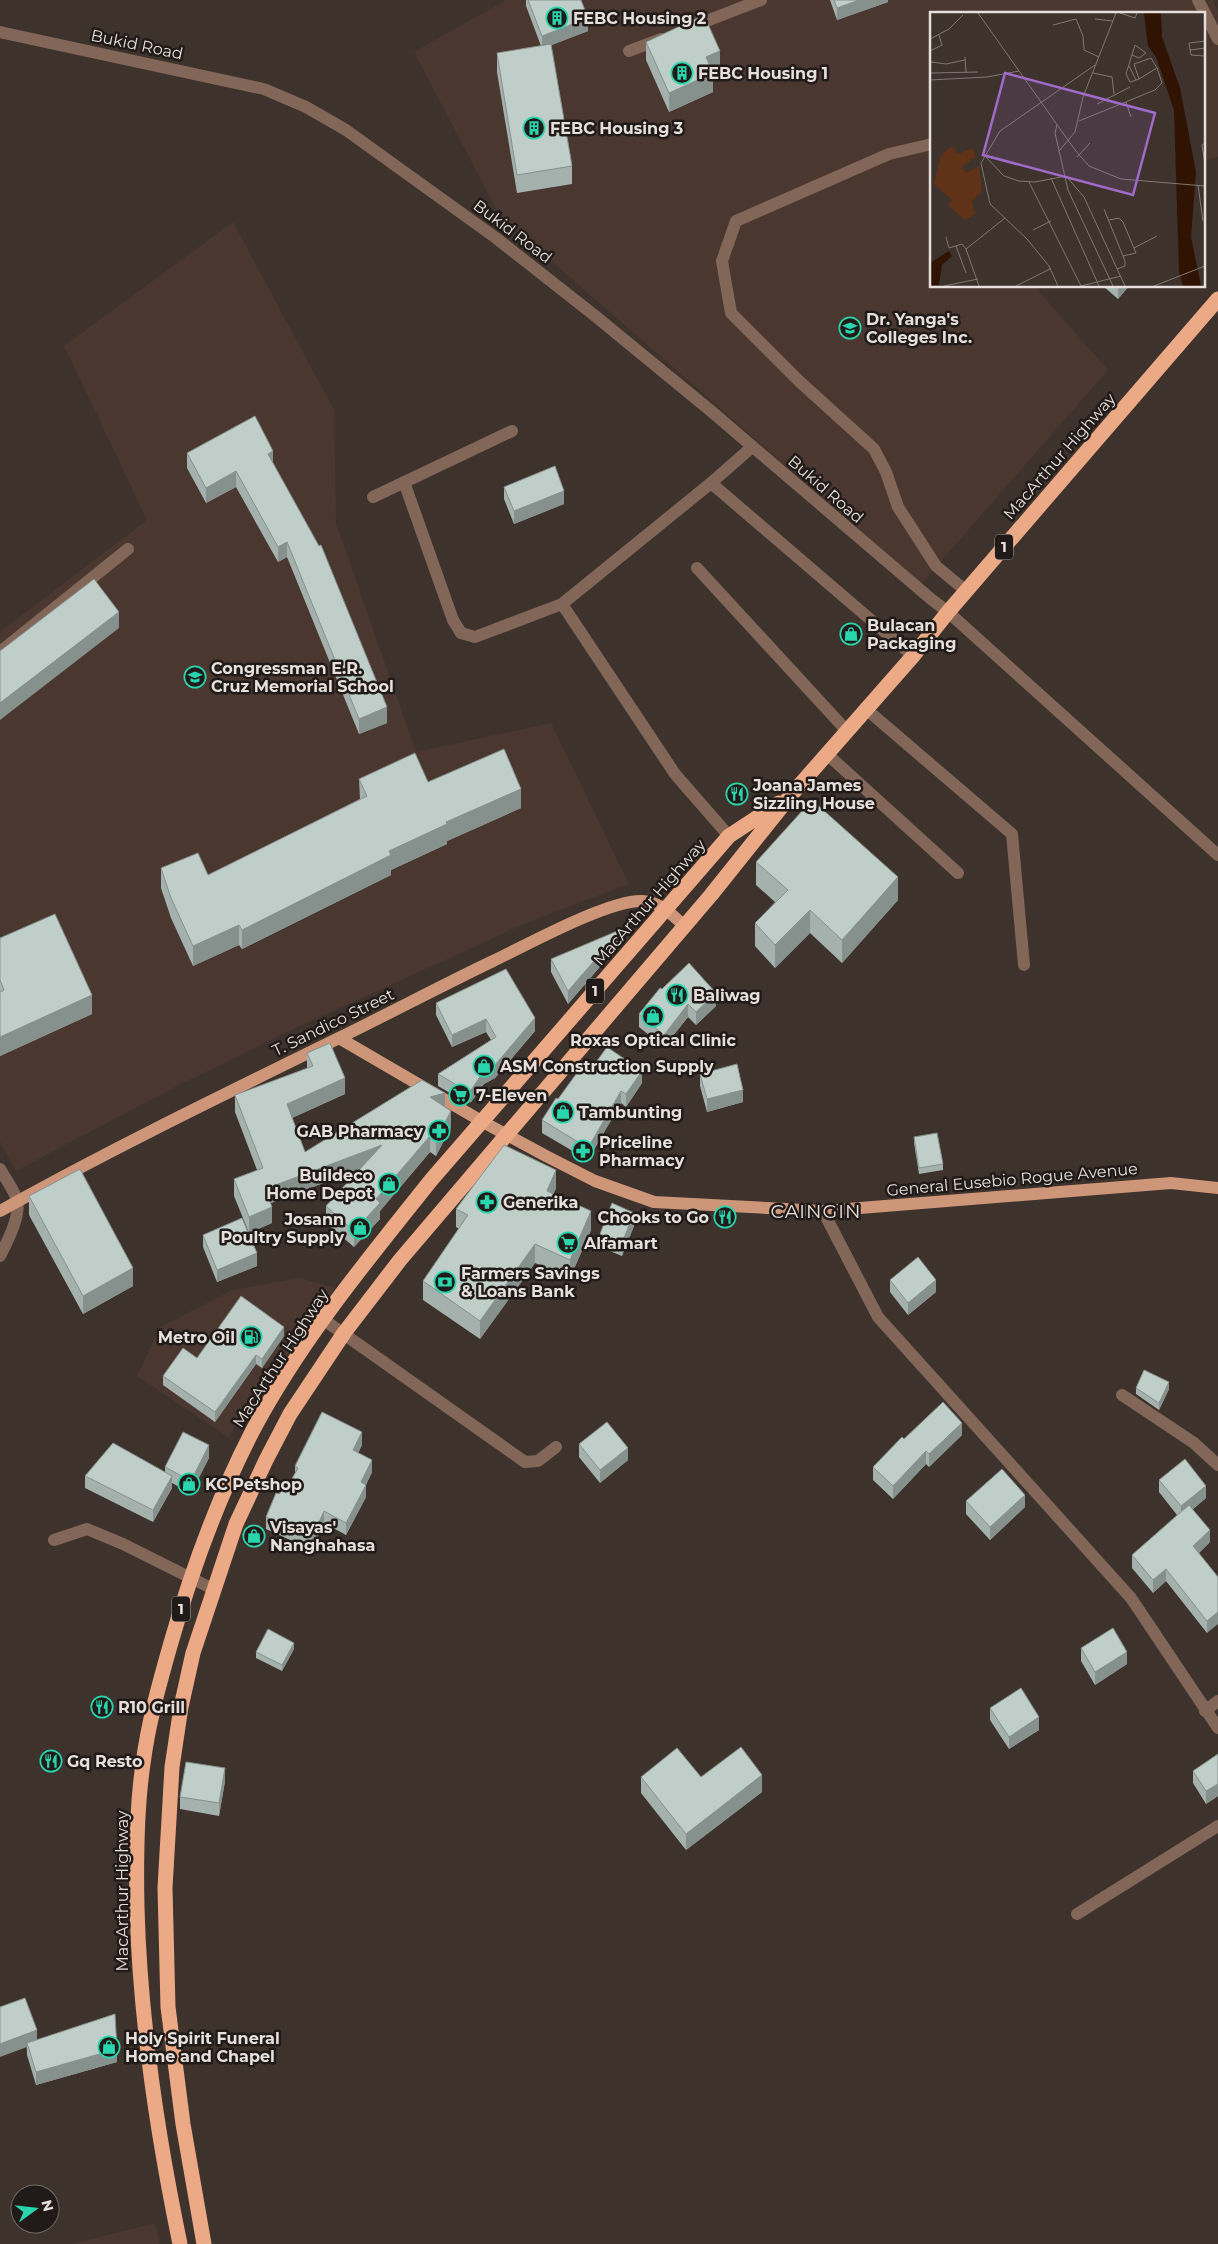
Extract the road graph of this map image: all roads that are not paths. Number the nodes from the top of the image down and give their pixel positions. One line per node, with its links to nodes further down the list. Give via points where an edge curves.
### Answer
1 (761, 0): 7 (street)
2 (1198, 0): 3 (street)
3 (1204, 12)
4 (1206, 16): 6 (street)
5 (0, 32): 11 (street, Bukid Road, via 226,79 264,89 306,107 389,160 496,238)
6 (1218, 39)
7 (629, 51)
8 (930, 144): 17 (street, via 889,154 736,221 722,261 731,313 874,449 898,507 936,566)
9 (1218, 299): 17 (highway, MacArthur Highway / 1)
10 (512, 431): 12 (street)
11 (752, 447): 13 (street); 19 (street, Bukid Road)
12 (404, 482): 14 (street); 18 (street, via 450,612 461,633 475,636)
13 (711, 483): 18 (street); 21 (street)
14 (373, 497)
15 (128, 550): 20 (street)
16 (697, 568): 23 (street)
17 (966, 591): 19 (highway, MacArthur Highway / 1)
18 (562, 604): 26 (street, via 675,774)
19 (948, 612): 21 (highway, MacArthur Highway / 1); 27 (street, Bukid Road)
20 (0, 652)
21 (913, 656): 22 (highway, MacArthur Highway / 1)
22 (866, 709): 23 (highway, MacArthur Highway / 1); 31 (street, via 1012,834)
23 (846, 730): 24 (highway, MacArthur Highway / 1)
24 (828, 755): 25 (highway, MacArthur Highway / 1); 28 (street)
25 (791, 795): 26 (highway, MacArthur Highway / 1); 30 (highway, MacArthur Highway / 1)
26 (729, 836): 29 (highway, MacArthur Highway / 1)
27 (1218, 854)
28 (958, 873)
29 (666, 909): 30 (main road, T. Sandico Street); 32 (main road, T. Sandico Street, via 642,901 595,914 453,980); 33 (highway, MacArthur Highway / 1)
30 (684, 926): 34 (highway, MacArthur Highway / 1)
31 (1024, 966)
32 (339, 1038): 33 (main road, General Eusebio Rogue Avenue); 37 (main road, T. Sandico Street, via 149,1131)
33 (483, 1122): 34 (main road, General Eusebio Rogue Avenue); 41 (highway, MacArthur Highway / 1, via 390,1231)
34 (507, 1134): 39 (main road, General Eusebio Rogue Avenue, via 595,1181 654,1202); 42 (highway, MacArthur Highway / 1, via 400,1260)
35 (0, 1169): 37 (street)
36 (1218, 1188): 39 (main road, General Eusebio Rogue Avenue, via 1171,1183)
37 (18, 1201): 38 (main road, T. Sandico Street); 40 (street, via 13,1228)
38 (0, 1210)
39 (823, 1211): 50 (street, via 878,1317 1131,1598)
40 (0, 1256)
41 (324, 1320): 42 (street); 47 (highway, MacArthur Highway / 1, via 253,1430 232,1472)
42 (344, 1333): 44 (street, via 525,1462 538,1460); 48 (highway, MacArthur Highway / 1, via 290,1414 266,1460 236,1524)
43 (1122, 1395): 45 (street, via 1194,1443)
44 (556, 1447)
45 (1218, 1465)
46 (54, 1540): 47 (street, via 87,1529)
47 (190, 1578): 48 (street); 54 (highway, MacArthur Highway / 1, via 156,1697 142,1764 136,1876 143,2020 166,2176)
48 (214, 1589): 55 (highway, MacArthur Highway / 1, via 193,1653 181,1707 172,1767 165,1888 171,2035)
49 (1218, 1701): 50 (street)
50 (1206, 1711): 51 (street)
51 (1218, 1728)
52 (1218, 1826): 53 (street)
53 (1077, 1914)
54 (180, 2244)
55 (204, 2244)

